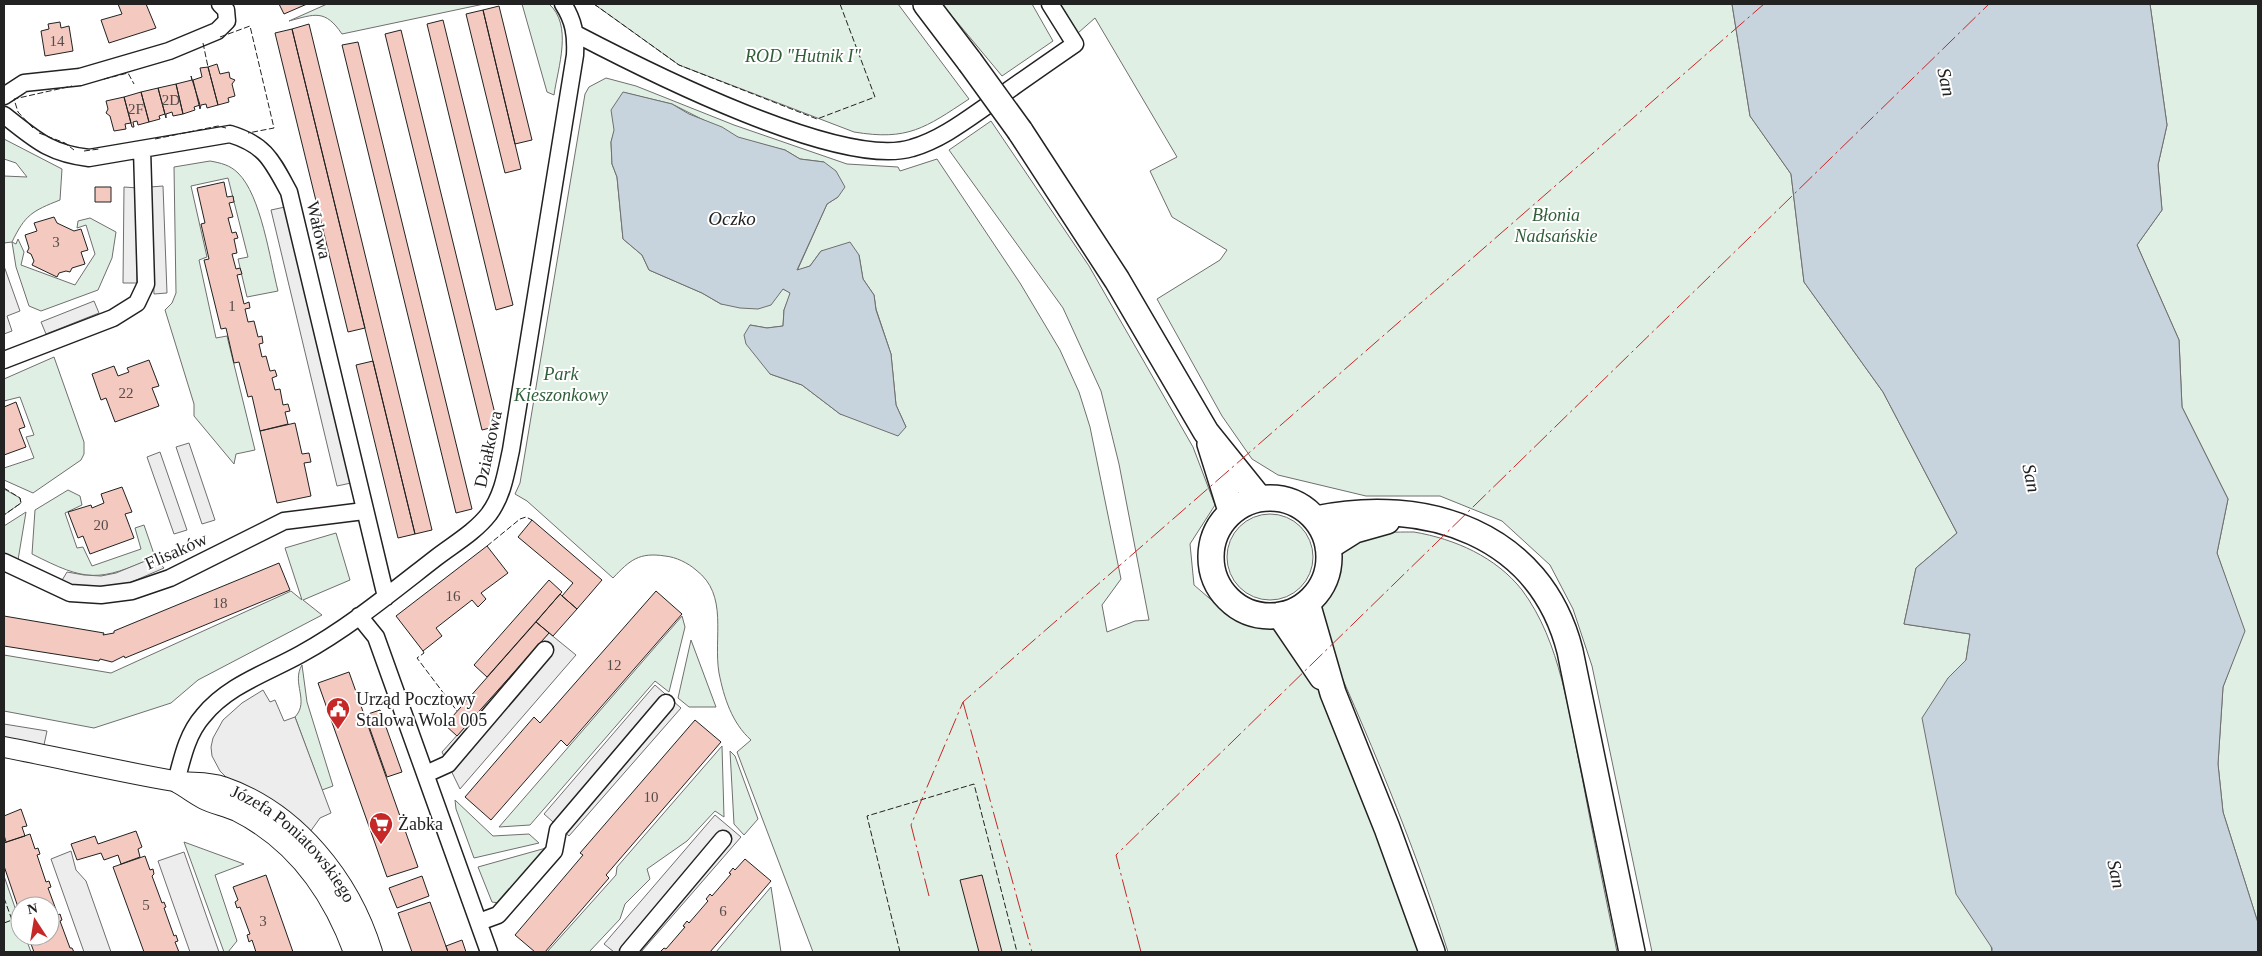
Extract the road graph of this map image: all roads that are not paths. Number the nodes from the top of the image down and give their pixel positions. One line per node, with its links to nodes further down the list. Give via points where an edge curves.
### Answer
1 (220, 4): 6 (street, via 226,10 227,21 217,31 169,51 80,77 24,83)
2 (563, 4): 5 (street, Działkowa, via 572,18)
3 (926, 4): 10 (main road, bridge, via 1020,131 1114,274)
4 (1050, 4): 5 (street, via 1075,44 934,139 912,149 888,152 834,144 740,110 649,71)
5 (576, 34): 18 (street, Działkowa, via 505,483 489,513 478,525)
6 (4, 96)
7 (4, 115): 8 (street, Wałowa, via 46,147 65,155 89,158)
8 (142, 149): 9 (street, via 146,284 137,303 112,318); 12 (street, Wałowa, via 230,134 250,140 266,154 280,175 289,192)
9 (4, 360)
10 (1206, 432): 11 (main road); 13 (main road)
11 (1259, 498): 13 (main road); 15 (main road, via 1273,497 1293,502)
12 (364, 510): 17 (street, Flisaków, via 284,521 197,566 132,591 101,595 70,593); 18 (street, Wałowa)
13 (1231, 511): 20 (main road, via 1221,523 1212,544 1210,559 1216,582 1224,595 1242,610 1264,616)
14 (1414, 516): 15 (main road, via 1368,511); 16 (main road, via 1363,527); 35 (main road, via 1466,528 1505,550 1536,580 1556,612 1573,664)
15 (1316, 519): 16 (main road)
16 (1328, 547): 19 (main road, via 1329,561 1324,581)
17 (4, 562)
18 (386, 597): 21 (street, Działkowa)
19 (1307, 603): 20 (main road); 23 (main road)
20 (1280, 615): 23 (main road)
21 (359, 616): 26 (street, via 376,637); 27 (street, Działkowa, via 300,655 233,689 213,704 195,726)
22 (545, 650): 26 (street, via 448,764)
23 (1333, 693): 34 (main road)
24 (666, 703): 29 (street, via 558,830 554,851 498,915)
25 (4, 747): 27 (street, Józefa Poniatowskiego)
26 (426, 774): 29 (street)
27 (176, 782): 30 (street, Józefa Poniatowskiego, via 259,824 298,856 335,909); 31 (street, Józefa Poniatowskiego, via 208,782 223,786 294,829 328,863 358,918)
28 (723, 839): 33 (street)
29 (479, 922): 32 (street)
30 (354, 952)
31 (372, 952)
32 (489, 952)
33 (628, 952)
34 (1432, 952)
35 (1632, 952)

